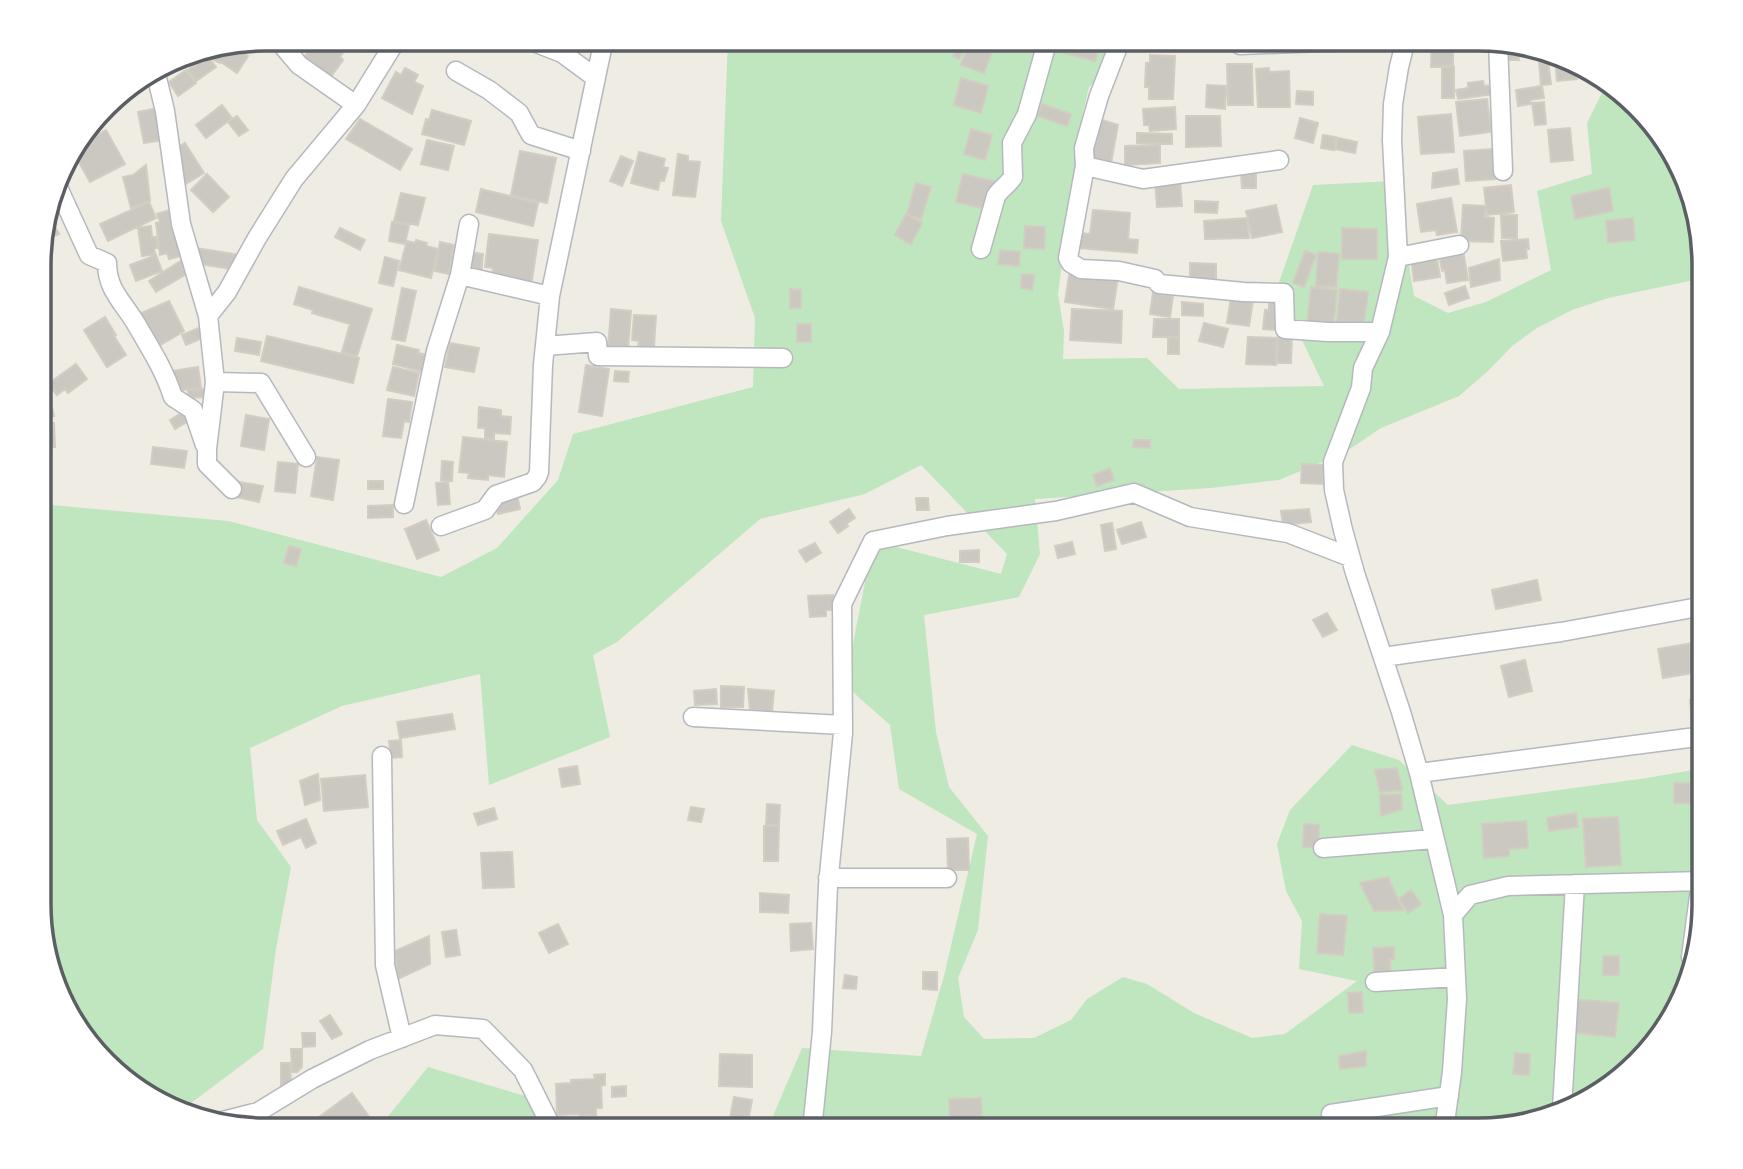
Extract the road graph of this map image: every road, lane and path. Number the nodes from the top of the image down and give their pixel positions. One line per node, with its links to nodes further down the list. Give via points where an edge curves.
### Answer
1 (288, 51): 12 (street, via 299,65)
2 (389, 51): 12 (street)
3 (557, 51): 10 (street)
4 (601, 51): 10 (street)
5 (1044, 51): 20 (street, via 1027,114 1012,144 1013,177 996,196)
6 (1116, 51): 15 (street, via 1084,148)
7 (1403, 51): 21 (street, via 1392,128)
8 (1498, 52): 16 (street)
9 (456, 71): 13 (street, via 519,113 531,135)
10 (596, 78): 13 (street)
11 (157, 79): 24 (street, via 181,224)
12 (356, 105): 24 (street, via 294,179)
13 (581, 151): 23 (street)
14 (1279, 160): 15 (street, via 1143,178)
15 (1085, 166): 25 (street, via 1068,258 1071,264 1155,279 1159,284 1284,293 1285,329)
16 (1503, 171)
17 (62, 196): 29 (street, via 89,255 107,263 115,295 165,373 173,397 193,410)
18 (469, 224): 22 (street)
19 (1458, 245): 21 (street)
20 (981, 249)
21 (1398, 257): 25 (street)
22 (460, 275): 23 (street); 32 (street, via 436,351)
23 (550, 296): 26 (street)
24 (208, 316): 28 (street)
25 (1380, 332): 34 (street, via 1363,368 1361,388 1333,462 1334,490)
26 (545, 346): 27 (street, via 597,342 598,356); 33 (street, via 537,477 496,495 485,510)
27 (783, 358)
28 (215, 382): 29 (street); 30 (street, via 261,383)
29 (207, 449): 31 (street, via 209,467)
30 (306, 457)
31 (232, 489)
32 (404, 504)
33 (441, 526)
34 (1350, 557): 36 (street); 38 (street, via 1288,533 1190,517 1134,493 1056,511 873,541 842,604)
35 (1692, 608): 36 (street)
36 (1383, 657): 41 (street)
37 (692, 717): 38 (street)
38 (843, 725): 44 (street)
39 (1692, 738): 41 (street)
40 (382, 756): 51 (street, via 385,965)
41 (1419, 773): 42 (street)
42 (1434, 839): 43 (street); 48 (street)
43 (1323, 848)
44 (828, 878): 45 (street); 57 (street)
45 (947, 878)
46 (1692, 881): 47 (street)
47 (1575, 884): 48 (street, via 1508,886 1470,895); 53 (street)
48 (1453, 915): 49 (street)
49 (1456, 977): 50 (street); 52 (street)
50 (1375, 982)
51 (402, 1038): 55 (street, via 324,1073 258,1112); 56 (street, via 435,1025 484,1029 523,1070)
52 (1449, 1096): 54 (street); 58 (street)
53 (1562, 1101)
54 (1331, 1114)
55 (239, 1116)
56 (547, 1118)
57 (813, 1118)
58 (1446, 1118)

